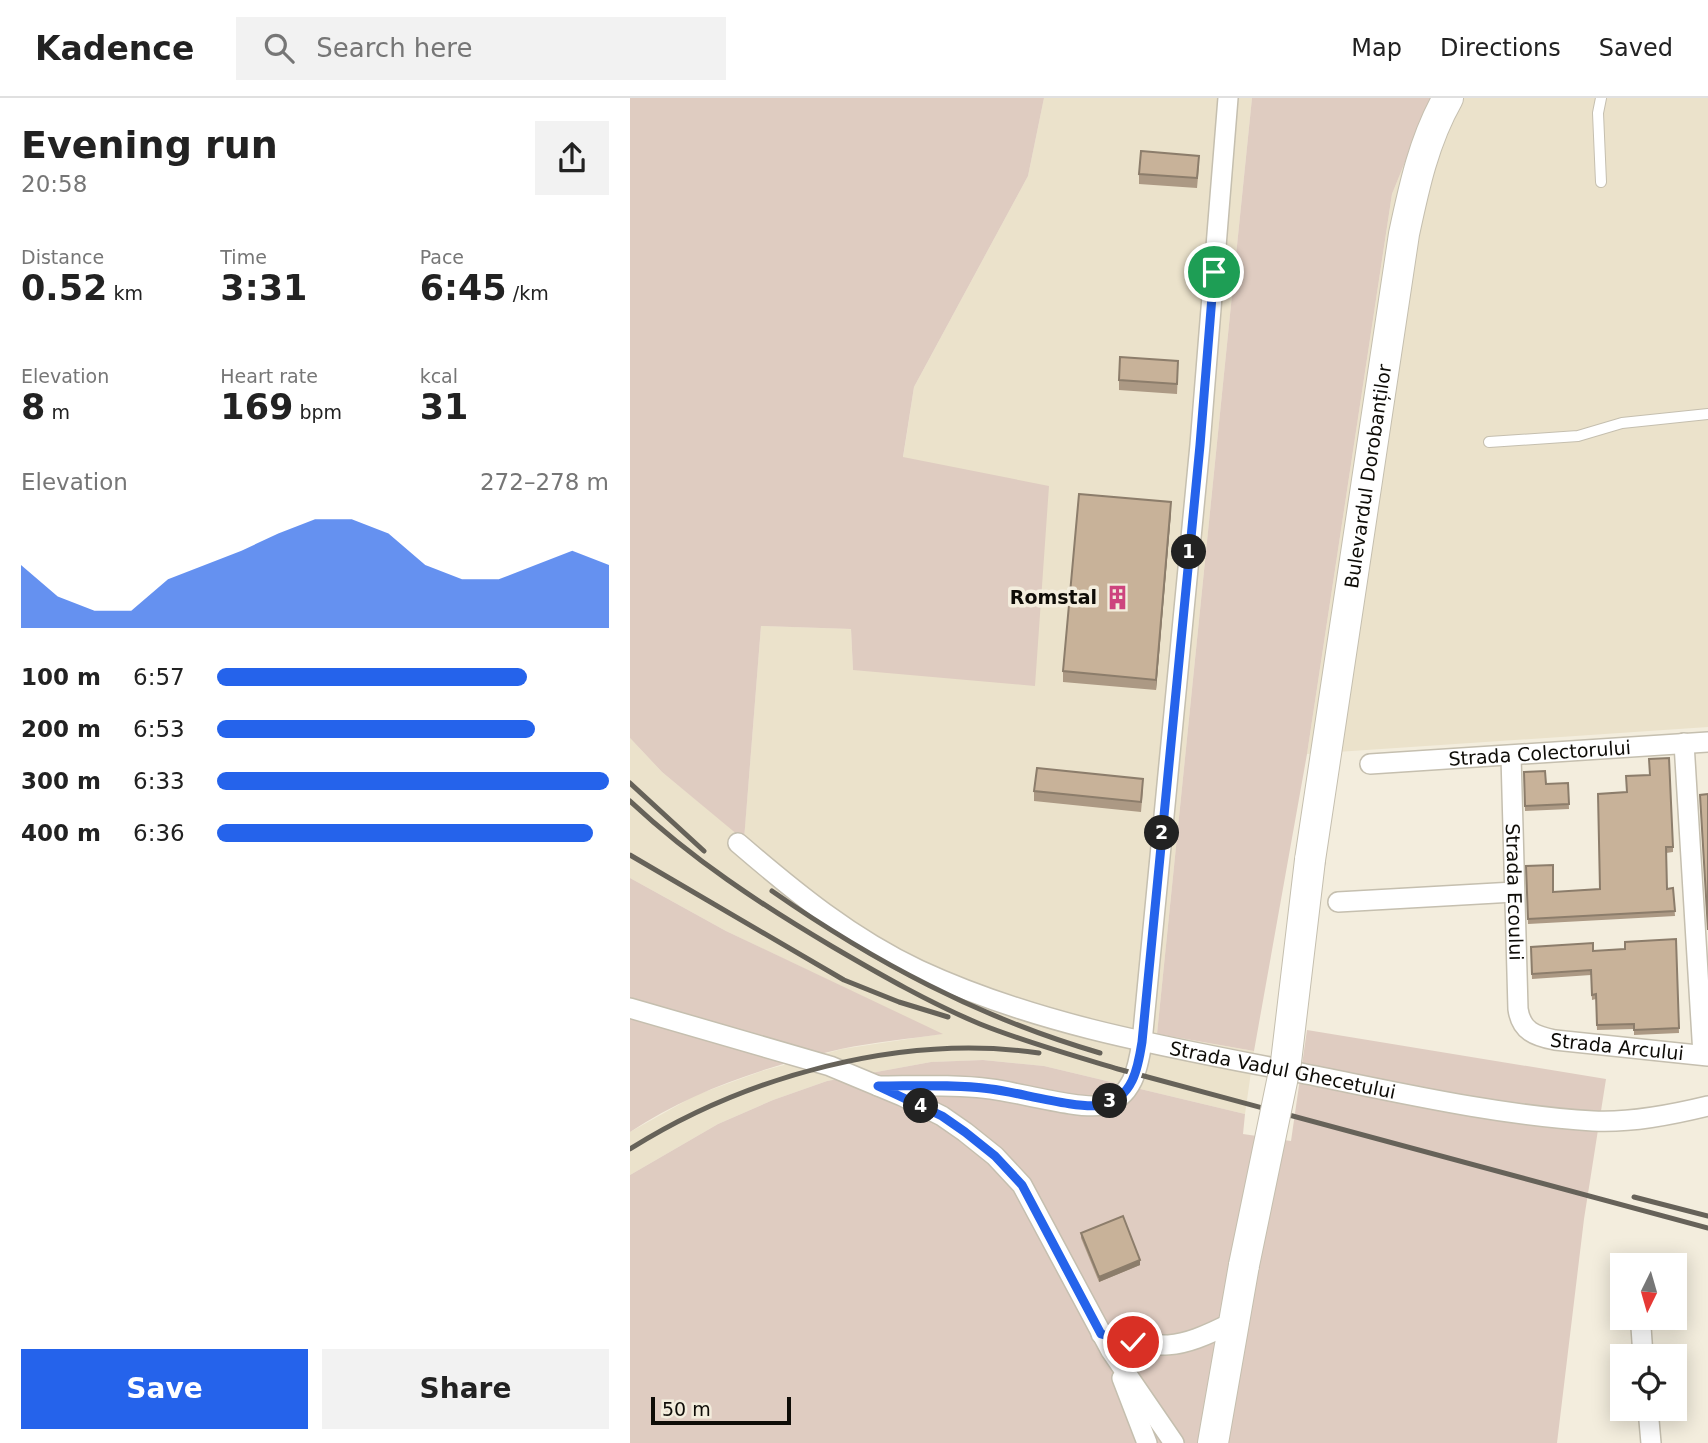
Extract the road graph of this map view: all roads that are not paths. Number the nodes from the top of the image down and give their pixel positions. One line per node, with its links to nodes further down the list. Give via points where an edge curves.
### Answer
1 (1228, 98): 16 (street)
2 (1448, 98): 20 (main road, Bulevardul Dorobanților, bridge, via 1414,183 1404,234 1310,860 1286,1062)
3 (1601, 98): 4 (lane)
4 (1601, 182)
5 (1708, 414): 6 (lane, via 1622,423 1578,436)
6 (1489, 442)
7 (1708, 742): 8 (street, Strada Colectorului)
8 (1684, 743): 9 (street, Strada Colectorului); 17 (street)
9 (1511, 756): 10 (street, Strada Colectorului); 12 (street, Strada Ecoului)
10 (1370, 764)
11 (738, 843): 16 (street, Strada Vadul Ghecetului, via 843,927 903,962 988,998)
12 (1514, 892): 13 (street); 15 (street, Strada Ecoului, via 1518,1009)
13 (1338, 902)
14 (630, 1009): 18 (street, via 830,1066)
15 (1526, 1029): 17 (street, Strada Arcului, via 1555,1040)
16 (1142, 1042): 18 (street, via 1131,1086 1102,1105 987,1088); 19 (street, Strada Vadul Ghecetului, via 1476,1107 1594,1121 1646,1119)
17 (1705, 1056)
18 (878, 1086): 21 (street, via 942,1116 995,1156 1022,1185)
19 (1708, 1106)
20 (1233, 1322): 21 (street, via 1199,1339 1167,1345); 25 (main road, Bulevardul Dorobanților)
21 (1106, 1343): 23 (street); 24 (street)
22 (1649, 1421): 26 (street)
23 (1147, 1443)
24 (1174, 1443)
25 (1213, 1443)
26 (1651, 1443)

